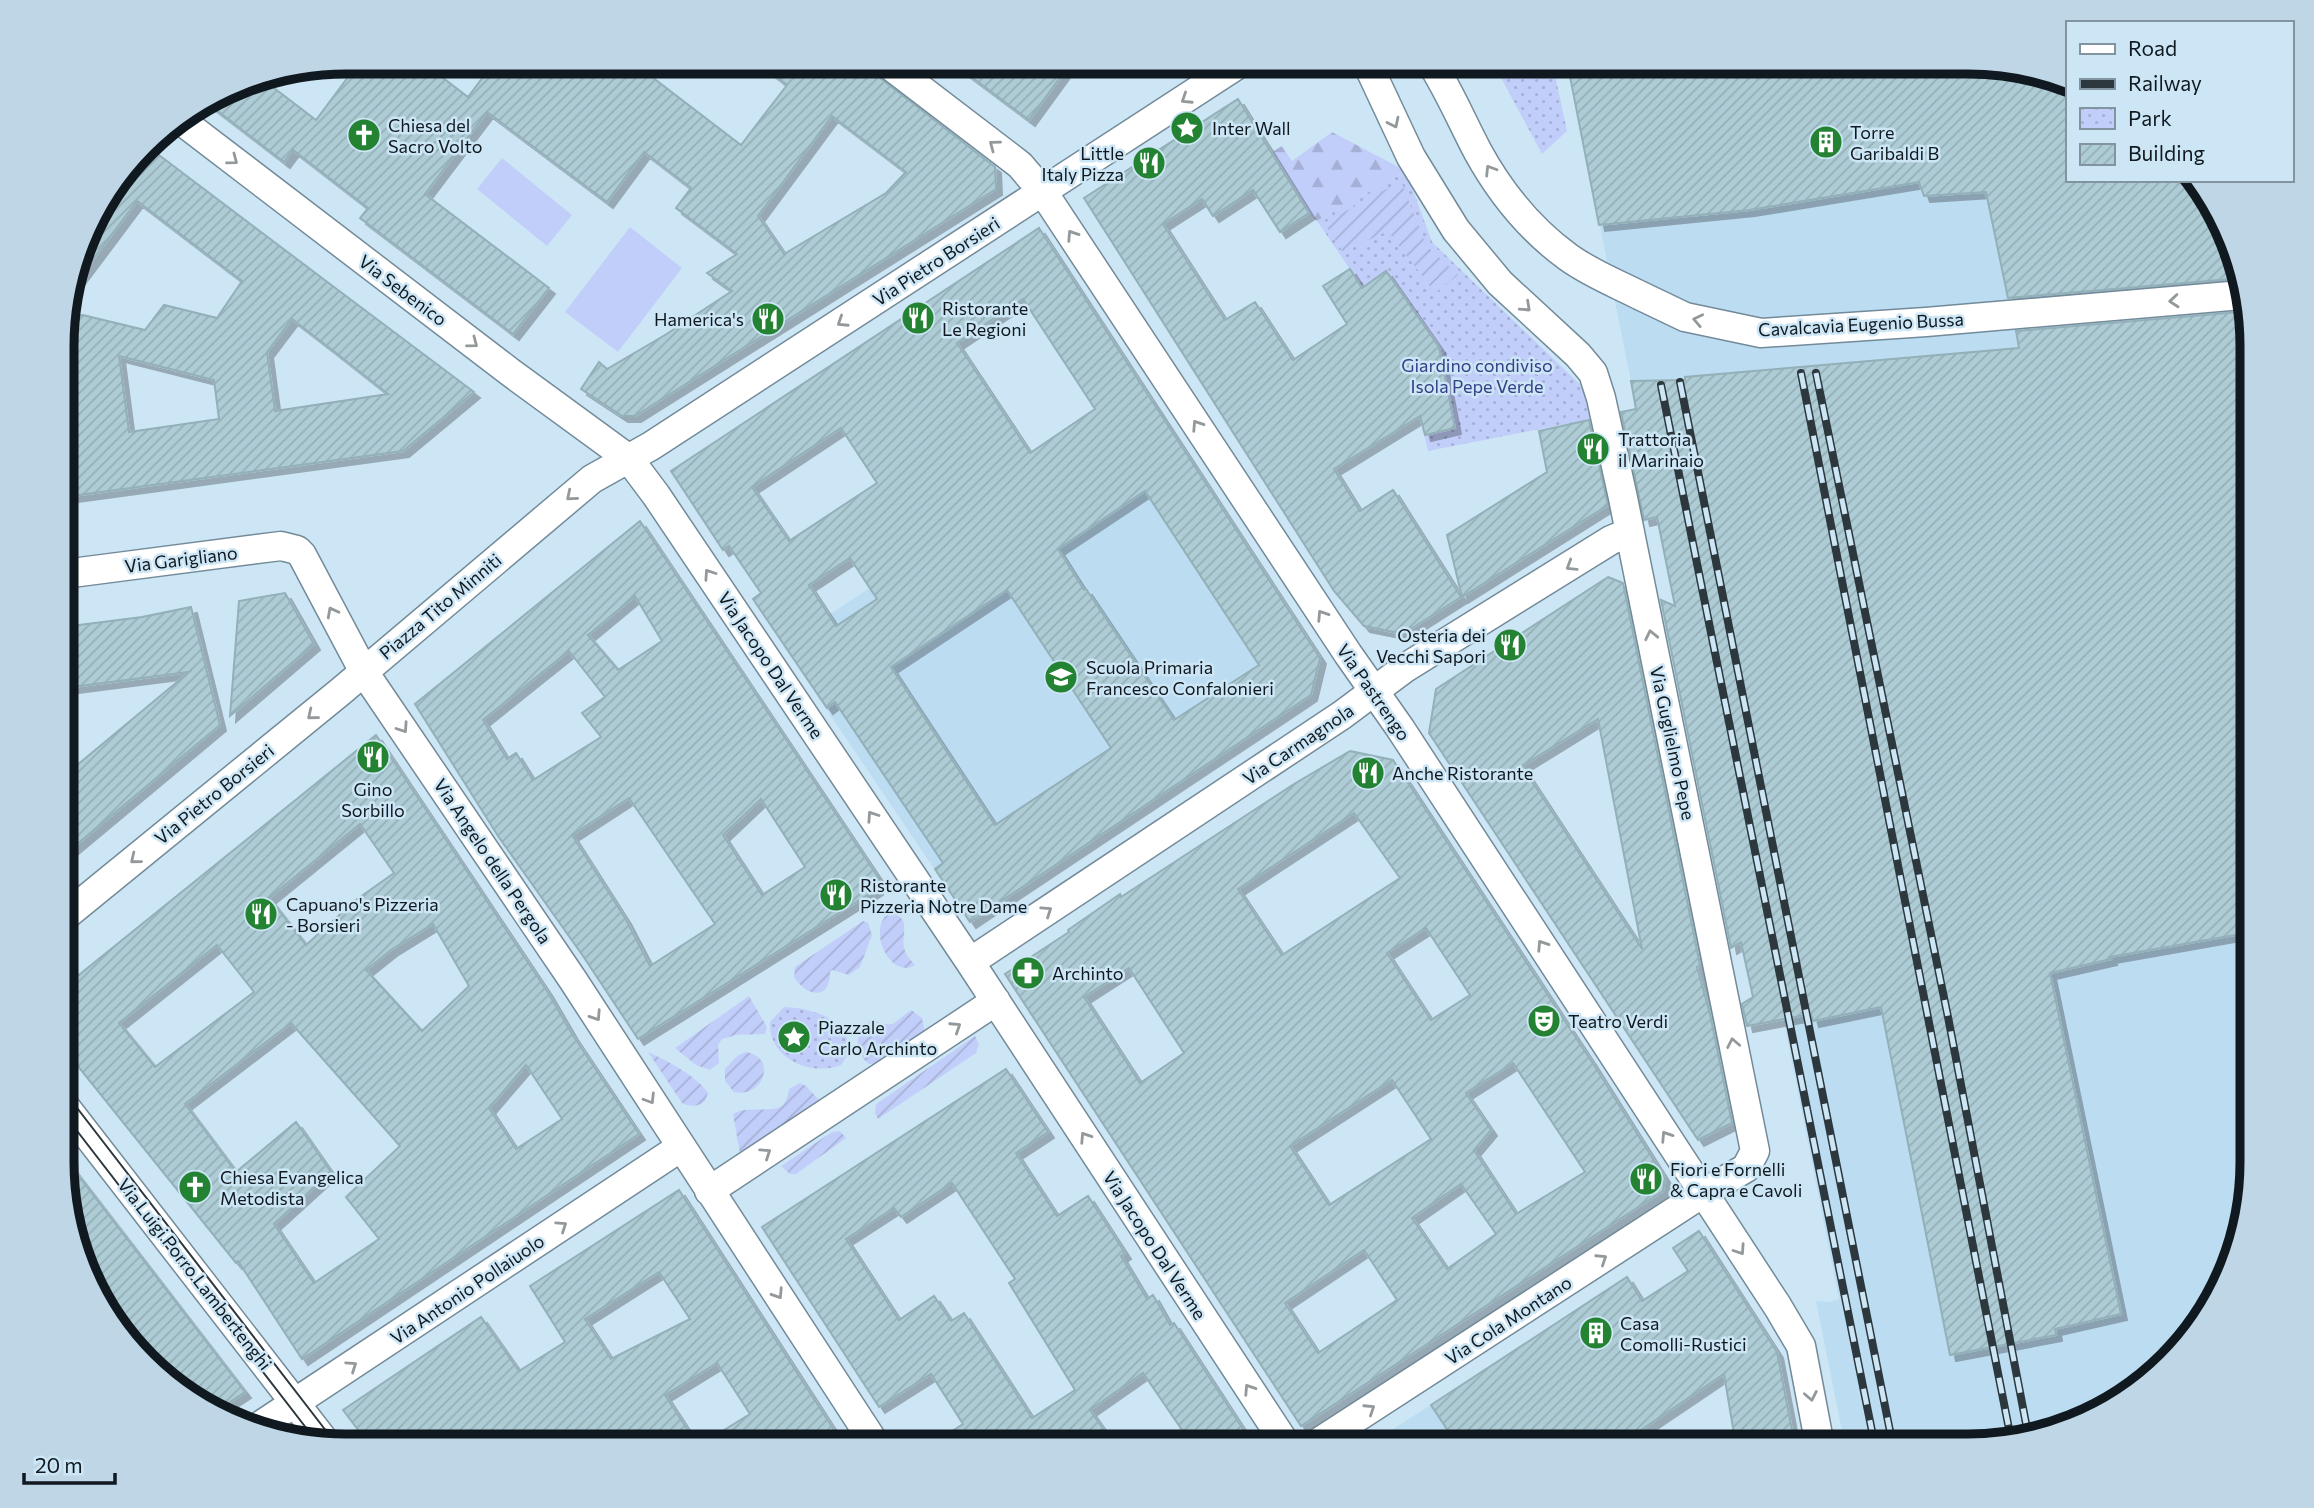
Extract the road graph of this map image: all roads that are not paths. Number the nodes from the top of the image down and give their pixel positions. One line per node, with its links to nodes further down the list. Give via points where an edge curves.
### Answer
1 (901, 74): 6 (street, Via Pastrengo, one-way to 1, via 1020,165)
2 (1223, 74): 6 (street, Via Pietro Borsieri, one-way to 6)
3 (1372, 74): 9 (street, Via Guglielmo Pepe, one-way to 9, via 1411,158 1456,230 1500,283 1592,373)
4 (1438, 74): 7 (street, Cavalcavia Eugenio Bussa, one-way to 4, bridge, via 1761,333 1685,317 1568,257 1531,224 1505,195 1479,153)
5 (187, 125): 8 (street, Via Sebenico, one-way to 8)
6 (1043, 192): 8 (street, Via Pietro Borsieri, one-way to 8); 13 (street, Via Pastrengo, one-way to 6)
7 (2235, 296)
8 (629, 459): 12 (street, Piazza Tito Minniti, one-way to 12, via 592,479); 15 (street, Via Jacopo Dal Verme, one-way to 8)
9 (1630, 532): 13 (street, Via Carmagnola, one-way to 13, via 1405,668); 20 (street, Via Guglielmo Pepe, one-way to 9, via 1746,1168 1755,1151)
10 (297, 550): 11 (street, Via Garigliano, via 281,546); 12 (street, Piazza Tito Minniti, one-way to 10)
11 (74, 573)
12 (364, 672): 14 (street, Via Pietro Borsieri, one-way to 14); 18 (street, Via Angelo della Pergola, one-way to 18)
13 (1375, 691): 15 (street, Via Carmagnola, one-way to 13); 20 (street, Via Pastrengo, one-way to 13)
14 (74, 909)
15 (970, 962): 16 (street)
16 (996, 1001): 19 (street, one-way to 16); 25 (street, Via Jacopo Dal Verme, one-way to 16)
17 (74, 1118): 21 (street, Via Luigi Porro Lambertenghi)
18 (681, 1147): 19 (street); 21 (street, Via Antonio Pollaiuolo, one-way to 18)
19 (709, 1191): 24 (street, one-way to 24)
20 (1703, 1193): 26 (street, Via Cola Montano, one-way to 20); 27 (street, one-way to 27, via 1801,1346)
21 (295, 1404): 22 (street, Via Antonio Pollaiuolo); 23 (street, Via Luigi Porro Lambertenghi)
22 (266, 1422)
23 (318, 1433)
24 (869, 1434)
25 (1279, 1434)
26 (1331, 1434)
27 (1818, 1434)

